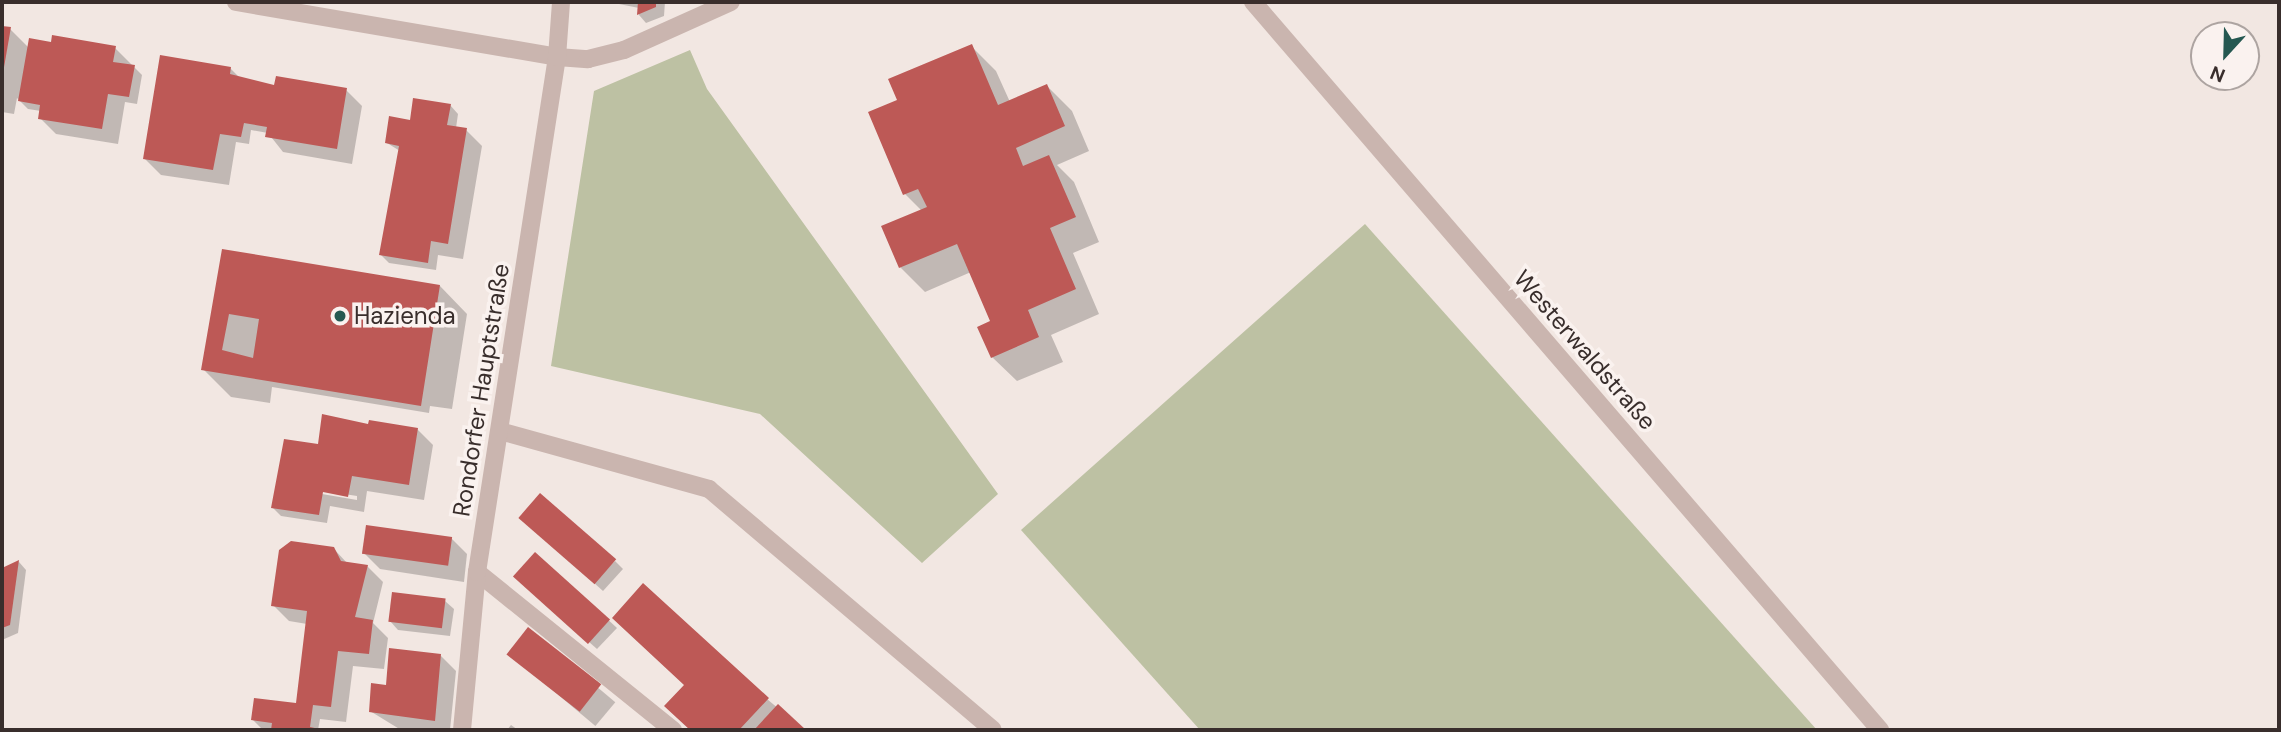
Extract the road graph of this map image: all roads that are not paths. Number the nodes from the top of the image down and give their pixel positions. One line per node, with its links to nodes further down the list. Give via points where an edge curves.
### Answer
1 (236, 2): 5 (street)
2 (561, 2): 5 (street, Rondorfer Hauptstraße)
3 (731, 2): 5 (street, via 624,50 588,59)
4 (1253, 2): 11 (street, Westerwaldstraße)
5 (557, 57): 6 (street, Rondorfer Hauptstraße)
6 (500, 430): 7 (street, Rondorfer Hauptstraße); 10 (street, via 709,489)
7 (477, 572): 8 (street, Rondorfer Hauptstraße); 9 (street)
8 (462, 730)
9 (673, 730)
10 (993, 730)
11 (1880, 730)

